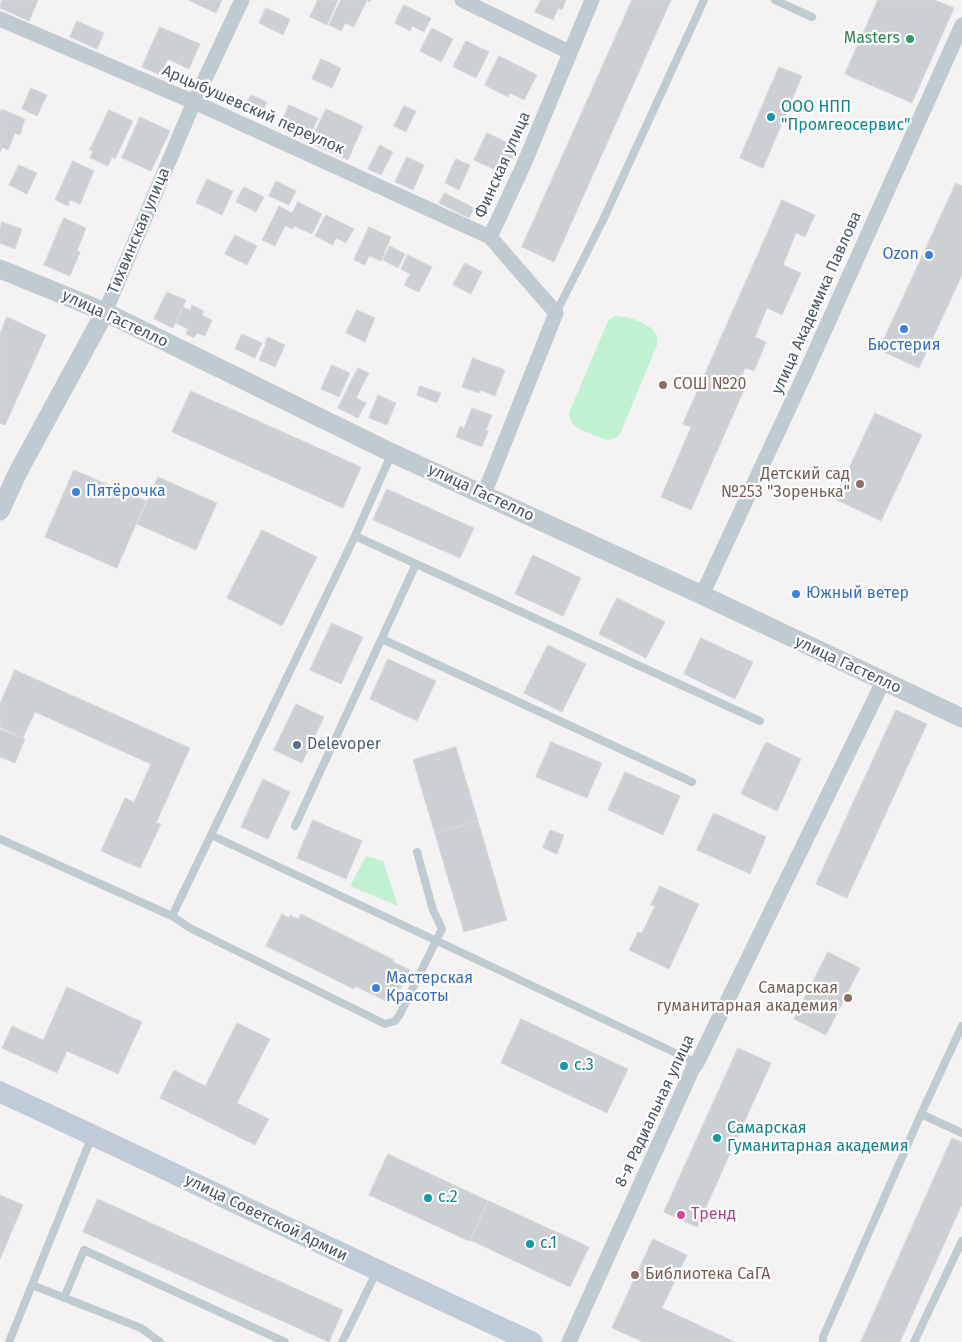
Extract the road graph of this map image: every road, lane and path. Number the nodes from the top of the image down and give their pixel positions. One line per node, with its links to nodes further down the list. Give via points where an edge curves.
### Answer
1 (242, 0): 10 (street, Тихвинская улица)
2 (462, 0): 9 (street)
3 (592, 0): 9 (street, Финская улица)
4 (704, 0): 14 (lane, via 603,220)
5 (775, 0): 6 (lane)
6 (812, 17)
7 (0, 19): 10 (street, Арцыбушевский переулок)
8 (962, 25): 20 (street, улица Академика Павлова)
9 (569, 52): 11 (street, Финская улица, via 524,164)
10 (194, 102): 11 (street, Арцыбушевский переулок); 13 (street, Тихвинская улица)
11 (490, 237): 14 (street, Финская улица)
12 (0, 269): 13 (street, улица Гастелло)
13 (105, 312): 15 (street, улица Гастелло); 17 (street, Тихвинская улица)
14 (556, 313): 16 (street)
15 (392, 453): 16 (street, улица Гастелло); 18 (lane)
16 (484, 494): 20 (street, улица Гастелло)
17 (0, 511)
18 (355, 536): 19 (lane); 27 (lane)
19 (416, 564): 21 (lane); 24 (lane)
20 (702, 595): 22 (street, улица Гастелло)
21 (382, 639): 25 (lane); 26 (lane)
22 (883, 682): 23 (street, улица Гастелло); 33 (street, 8-я Радиальная улица)
23 (962, 718)
24 (760, 721)
25 (692, 782)
26 (295, 826)
27 (211, 835): 30 (lane); 31 (lane)
28 (0, 839): 30 (lane)
29 (417, 852): 31 (lane, via 433,910 442,929)
30 (172, 916): 31 (lane, via 190,928 385,1024 395,1021)
31 (436, 941): 33 (lane)
32 (962, 1026): 35 (lane)
33 (697, 1063): 47 (street, 8-я Радиальная улица)
34 (0, 1092): 36 (main road, улица Советской Армии)
35 (921, 1114): 37 (lane); 48 (lane, via 822,1337)
36 (92, 1134): 39 (main road, улица Советской Армии); 40 (lane)
37 (962, 1134)
38 (962, 1241): 49 (lane)
39 (377, 1271): 45 (lane); 46 (main road, улица Советской Армии)
40 (32, 1286): 41 (lane); 42 (lane)
41 (64, 1298): 43 (lane, via 141,1328); 44 (lane, via 84,1250)
42 (9, 1342)
43 (160, 1342)
44 (285, 1342)
45 (342, 1342)
46 (532, 1342)
47 (569, 1342)
48 (823, 1342)
49 (914, 1342)

